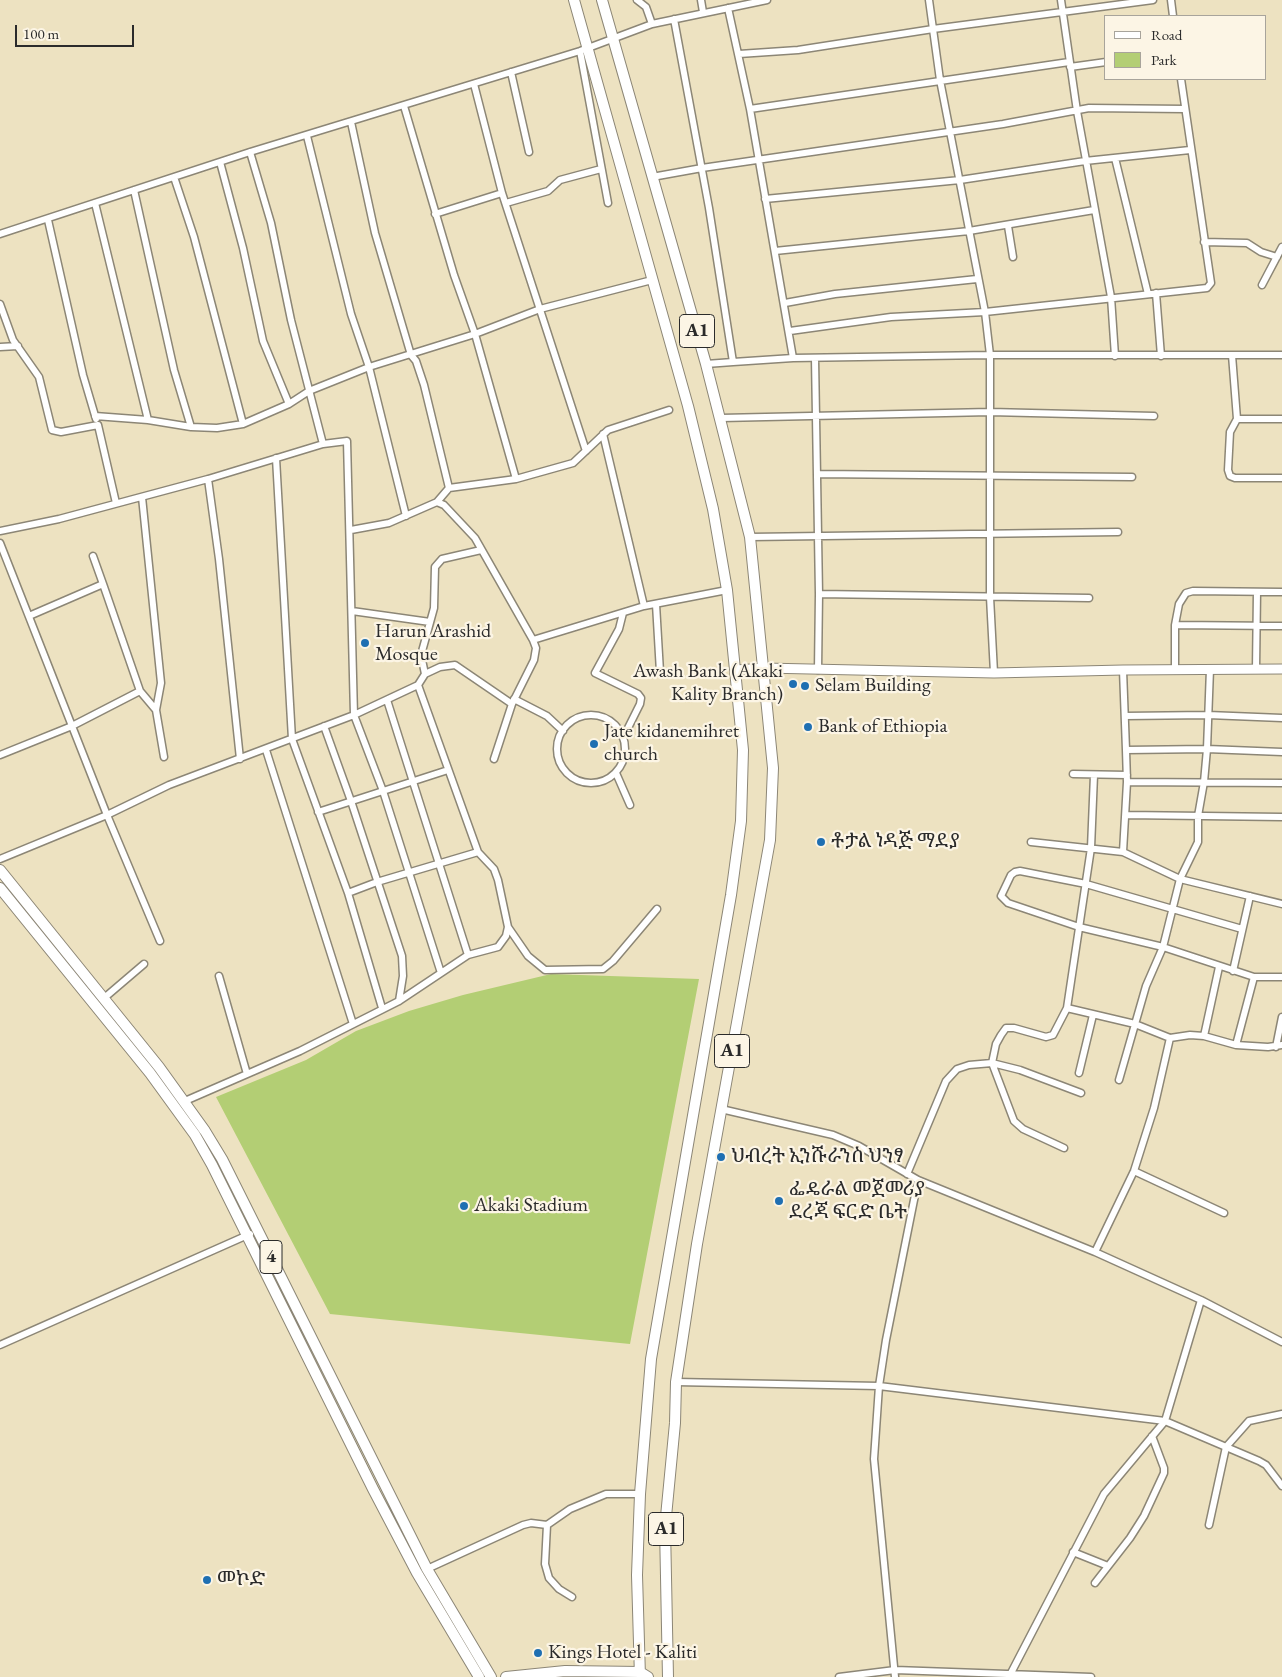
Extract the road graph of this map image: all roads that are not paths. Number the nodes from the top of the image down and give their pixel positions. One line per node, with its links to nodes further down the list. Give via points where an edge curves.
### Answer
1 (574, 0): 19 (main road, A1)
2 (602, 0): 18 (main road, A1)
3 (637, 0): 16 (street, via 646,7)
4 (701, 0): 12 (street)
5 (767, 0): 10 (street)
6 (929, 0): 17 (street)
7 (1061, 0): 13 (street)
8 (1153, 0): 13 (street)
9 (1171, 0): 14 (street)
10 (754, 1): 11 (street)
11 (728, 8): 12 (street); 20 (street)
12 (703, 12): 15 (street)
13 (1063, 13): 17 (street); 22 (street)
14 (1173, 15)
15 (674, 19): 16 (street); 41 (street)
16 (652, 24): 18 (street)
17 (933, 29): 20 (street, via 784,52); 24 (street)
18 (612, 39): 19 (street); 44 (main road, A1)
19 (584, 50): 23 (street); 42 (street); 64 (main road, A1)
20 (739, 54): 28 (street)
21 (1104, 62): 22 (street)
22 (1070, 65): 24 (street); 30 (street)
23 (511, 72): 26 (street); 36 (street)
24 (940, 80): 28 (street); 32 (street)
25 (1181, 80): 29 (street)
26 (474, 84): 27 (street); 47 (street)
27 (404, 106): 31 (street); 53 (street)
28 (750, 109): 38 (street)
29 (1185, 109): 30 (street, via 1089,108); 34 (street)
30 (1077, 111): 32 (street); 39 (street)
31 (351, 122): 33 (street); 77 (street, via 375,233)
32 (950, 132): 38 (street); 45 (street)
33 (307, 136): 35 (street); 87 (street, via 351,314)
34 (1190, 150): 37 (street); 58 (street)
35 (250, 152): 40 (street); 88 (street, via 271,223)
36 (529, 152)
37 (1115, 158): 39 (street); 66 (street)
38 (758, 159): 41 (street); 48 (street)
39 (1085, 161): 45 (street); 52 (street)
40 (220, 162): 43 (street); 89 (street, via 264,342)
41 (702, 168): 44 (street); 85 (street)
42 (601, 170): 50 (street); 51 (street, via 560,180 548,191)
43 (174, 177): 46 (street); 99 (street, via 194,237)
44 (652, 177): 86 (main road, A1)
45 (960, 180): 48 (street); 56 (street)
46 (134, 190): 49 (street); 101 (street, via 174,370)
47 (502, 193): 51 (street); 53 (street)
48 (765, 199): 60 (street)
49 (95, 203): 54 (street); 98 (street)
50 (608, 203)
51 (506, 204): 71 (street)
52 (1094, 210): 55 (street); 68 (street)
53 (436, 214): 74 (street)
54 (48, 220): 57 (street); 92 (street)
55 (1008, 226): 56 (street); 61 (street)
56 (969, 231): 60 (street); 63 (street)
57 (0, 234)
58 (1204, 242): 62 (street, via 1247,244); 67 (street, via 1210,286)
59 (1282, 247): 62 (street)
60 (775, 251): 69 (street)
61 (1013, 257)
62 (1277, 257): 65 (street)
63 (977, 279): 69 (street, via 835,294); 72 (street)
64 (652, 280): 71 (street); 127 (main road, A1, via 713,509)
65 (1262, 285)
66 (1148, 294): 67 (street); 68 (street)
67 (1156, 294): 82 (street)
68 (1111, 297): 72 (street); 81 (street)
69 (785, 303): 73 (street)
70 (0, 304): 75 (street)
71 (540, 309): 74 (street); 104 (street)
72 (985, 312): 73 (street, via 891,317); 78 (street)
73 (790, 331): 83 (street)
74 (475, 334): 77 (street); 111 (street)
75 (18, 346): 76 (street); 100 (street, via 39,377 52,430 56,433)
76 (0, 347)
77 (411, 355): 87 (street); 112 (street, via 424,385)
78 (990, 355): 81 (street); 84 (street); 91 (street)
79 (1232, 355): 80 (street); 82 (street); 96 (street)
80 (1282, 355)
81 (1115, 356): 82 (street)
82 (1161, 356)
83 (793, 358): 84 (street); 85 (street)
84 (815, 358): 94 (street)
85 (733, 362): 86 (street)
86 (706, 364): 95 (main road, A1)
87 (369, 367): 88 (street); 116 (street)
88 (309, 391): 89 (street); 103 (street)
89 (289, 404): 99 (street)
90 (669, 410): 102 (street)
91 (990, 412): 93 (street); 94 (street); 107 (street)
92 (95, 416): 98 (street); 100 (street)
93 (1154, 416)
94 (817, 417): 95 (street); 106 (street)
95 (721, 418): 122 (main road, A1)
96 (1237, 419): 97 (street); 109 (street, via 1230,432 1230,476)
97 (1282, 419)
98 (148, 420): 101 (street)
99 (243, 424): 101 (street)
100 (98, 425): 115 (street)
101 (191, 427)
102 (603, 434): 104 (street); 134 (street)
103 (323, 444): 105 (street); 117 (street, via 342,440 349,444)
104 (586, 451): 111 (street, via 573,462)
105 (276, 458): 110 (street); 167 (street)
106 (817, 474): 107 (street); 121 (street)
107 (991, 475): 108 (street); 120 (street)
108 (1132, 477)
109 (1282, 478)
110 (208, 479): 113 (street); 174 (street)
111 (516, 480): 112 (street)
112 (449, 488): 114 (street)
113 (142, 497): 115 (street); 158 (street, via 161,683)
114 (436, 502): 116 (street); 124 (street, via 451,511 469,529)
115 (116, 503): 118 (street)
116 (406, 516): 117 (street, via 389,523)
117 (351, 530): 135 (street)
118 (0, 531)
119 (1118, 532): 120 (street)
120 (990, 535): 121 (street); 131 (street)
121 (818, 536): 122 (street); 130 (street)
122 (750, 537): 143 (main road, A1)
123 (0, 543): 137 (street)
124 (481, 550): 138 (street, via 438,562 435,566 434,608); 142 (street)
125 (93, 556): 126 (street)
126 (103, 584): 137 (street); 155 (street)
127 (727, 590): 133 (street); 148 (main road, A1)
128 (1257, 592): 129 (street); 139 (street, via 1193,591 1186,594 1179,604); 140 (street)
129 (1282, 592)
130 (819, 594): 131 (street); 149 (street)
131 (990, 597): 132 (street); 152 (street)
132 (1089, 598)
133 (656, 604): 134 (street); 151 (street)
134 (644, 606): 136 (street)
135 (352, 611): 138 (street); 159 (street)
136 (623, 613): 142 (street); 166 (street, via 621,625 595,673 641,698)
137 (29, 616): 163 (street)
138 (430, 622): 153 (street, via 421,655)
139 (1175, 625): 140 (street); 144 (street)
140 (1256, 625): 141 (street); 146 (street)
141 (1282, 626)
142 (533, 640): 157 (street, via 536,648 534,660)
143 (764, 668): 148 (street); 149 (street); 241 (main road, A1, via 773,768 770,840)
144 (1175, 669): 145 (street); 150 (street)
145 (1210, 669): 146 (street); 160 (street)
146 (1256, 669): 147 (street)
147 (1282, 669)
148 (736, 670): 260 (main road, A1, via 743,750 741,821 651,1359)
149 (818, 670): 152 (street)
150 (1124, 670): 152 (street); 161 (street)
151 (660, 672)
152 (994, 673)
153 (425, 674): 154 (street); 157 (street, via 455,665)
154 (418, 686): 156 (street); 176 (street)
155 (140, 691): 158 (street); 163 (street)
156 (387, 700): 159 (street); 181 (street)
157 (513, 701): 165 (street, via 547,716); 175 (street)
158 (156, 710): 173 (street)
159 (354, 715): 164 (street); 185 (street)
160 (1208, 715): 161 (street); 162 (street); 168 (street)
161 (1126, 716): 170 (street)
162 (1282, 718)
163 (72, 726): 172 (street); 189 (street)
164 (324, 726): 167 (street); 186 (street)
165 (563, 731): 166 (street, via 577,719 595,716 617,727); 177 (street, via 558,742 558,755 570,776 581,782 593,783)
166 (623, 738): 177 (street, via 624,757)
167 (292, 739): 169 (street); 188 (street)
168 (1207, 749): 170 (street); 171 (street); 183 (street)
169 (266, 750): 174 (street); 229 (street)
170 (1126, 750): 180 (street)
171 (1282, 752)
172 (0, 755)
173 (164, 757)
174 (240, 759): 189 (street, via 170,785)
175 (494, 759)
176 (448, 770): 181 (street); 195 (street)
177 (616, 773): 187 (street)
178 (1073, 774): 179 (street)
179 (1094, 774): 180 (street); 194 (street)
180 (1127, 775): 182 (street)
181 (413, 781): 185 (street); 198 (street)
182 (1127, 782): 183 (street); 190 (street)
183 (1204, 782): 184 (street); 191 (street)
184 (1282, 783)
185 (383, 791): 186 (street); 200 (street)
186 (351, 801): 188 (street); 202 (street)
187 (630, 804)
188 (318, 812): 205 (street)
189 (107, 815): 197 (street); 213 (street)
190 (1126, 815): 191 (street); 196 (street)
191 (1198, 816): 192 (street); 201 (street, via 1198,842)
192 (1282, 817)
193 (1031, 842): 194 (street)
194 (1091, 848): 196 (street); 203 (street)
195 (478, 852): 198 (street); 210 (street, via 494,869)
196 (1123, 852): 201 (street)
197 (0, 859)
198 (441, 863): 200 (street); 215 (street)
199 (0, 870): 223 (main road, 4)
200 (410, 872): 202 (street); 219 (street)
201 (1180, 879): 206 (street); 209 (street)
202 (376, 882): 205 (street); 224 (street, via 402,956)
203 (1086, 884): 209 (street); 211 (street); 211 (street, via 1015,872 1002,896 1008,903)
204 (0, 888): 248 (main road, via 175,1106 212,1165)
205 (348, 893): 225 (street)
206 (1250, 896): 207 (street); 212 (street)
207 (1282, 904)
208 (657, 909): 210 (street, via 603,969 545,970 528,956)
209 (1173, 909): 212 (street); 214 (street)
210 (508, 927): 215 (street, via 498,947)
211 (1079, 927): 214 (street); 226 (street)
212 (1242, 929): 218 (street)
213 (160, 941)
214 (1164, 947): 217 (street); 230 (street, via 1146,986)
215 (468, 955): 219 (street)
216 (144, 964): 223 (street)
217 (1219, 967): 218 (street); 231 (street)
218 (1232, 971): 221 (street)
219 (440, 973): 224 (street)
220 (219, 976): 236 (street)
221 (1254, 977): 222 (street); 233 (street)
222 (1282, 977)
223 (102, 999): 240 (main road, 4)
224 (399, 1001): 225 (street)
225 (382, 1008): 229 (street)
226 (1067, 1008): 227 (street); 235 (street, via 1053,1035 1046,1037 1006,1028 996,1044)
227 (1093, 1015): 230 (street); 237 (street)
228 (1282, 1017): 234 (street)
229 (353, 1024): 236 (street)
230 (1135, 1024): 232 (street); 238 (street)
231 (1204, 1036): 232 (street); 233 (street)
232 (1170, 1038): 243 (street, via 1154,1108)
233 (1236, 1045): 234 (street)
234 (1279, 1046)
235 (992, 1064): 239 (street, via 1020,1070); 242 (street, via 1014,1121 1023,1129); 244 (street, via 968,1066 951,1074)
236 (247, 1074): 240 (street)
237 (1080, 1074)
238 (1119, 1080)
239 (1081, 1093)
240 (185, 1101): 247 (main road, 4, via 222,1159)
241 (721, 1109): 244 (street, via 833,1135); 253 (main road, A1)
242 (1064, 1148)
243 (1134, 1171): 246 (street); 249 (street)
244 (907, 1174): 245 (street)
245 (918, 1180): 249 (street); 254 (street)
246 (1224, 1213)
247 (258, 1230): 248 (street); 265 (main road, 4)
248 (247, 1235): 252 (street); 271 (main road, via 373,1490)
249 (1095, 1252): 250 (street)
250 (1201, 1300): 251 (street); 256 (street)
251 (1282, 1342)
252 (0, 1346)
253 (676, 1382): 254 (street); 274 (main road, A1, via 666,1527)
254 (879, 1386): 256 (street); 268 (street, via 875,1474)
255 (1280, 1416): 258 (street, via 1249,1421)
256 (1165, 1421): 257 (street); 258 (street)
257 (1152, 1436): 263 (street, via 1104,1494); 264 (street, via 1164,1473 1144,1516)
258 (1226, 1447): 259 (street, via 1266,1465); 262 (street)
259 (1282, 1486)
260 (640, 1494): 261 (street, via 606,1494 570,1510); 270 (main road, A1, via 637,1575)
261 (547, 1525): 265 (street, via 523,1525); 267 (street, via 545,1564 549,1578)
262 (1209, 1525)
263 (1073, 1552): 264 (street); 269 (street)
264 (1108, 1566): 266 (street)
265 (427, 1569): 272 (main road, 4)
266 (1095, 1584)
267 (572, 1596)
268 (895, 1673): 269 (street); 275 (street)
269 (1011, 1673): 276 (street)
270 (642, 1675): 273 (main road, via 565,1671)
271 (478, 1677)
272 (491, 1677)
273 (506, 1677)
274 (668, 1677)
275 (838, 1677)
276 (1091, 1677)

